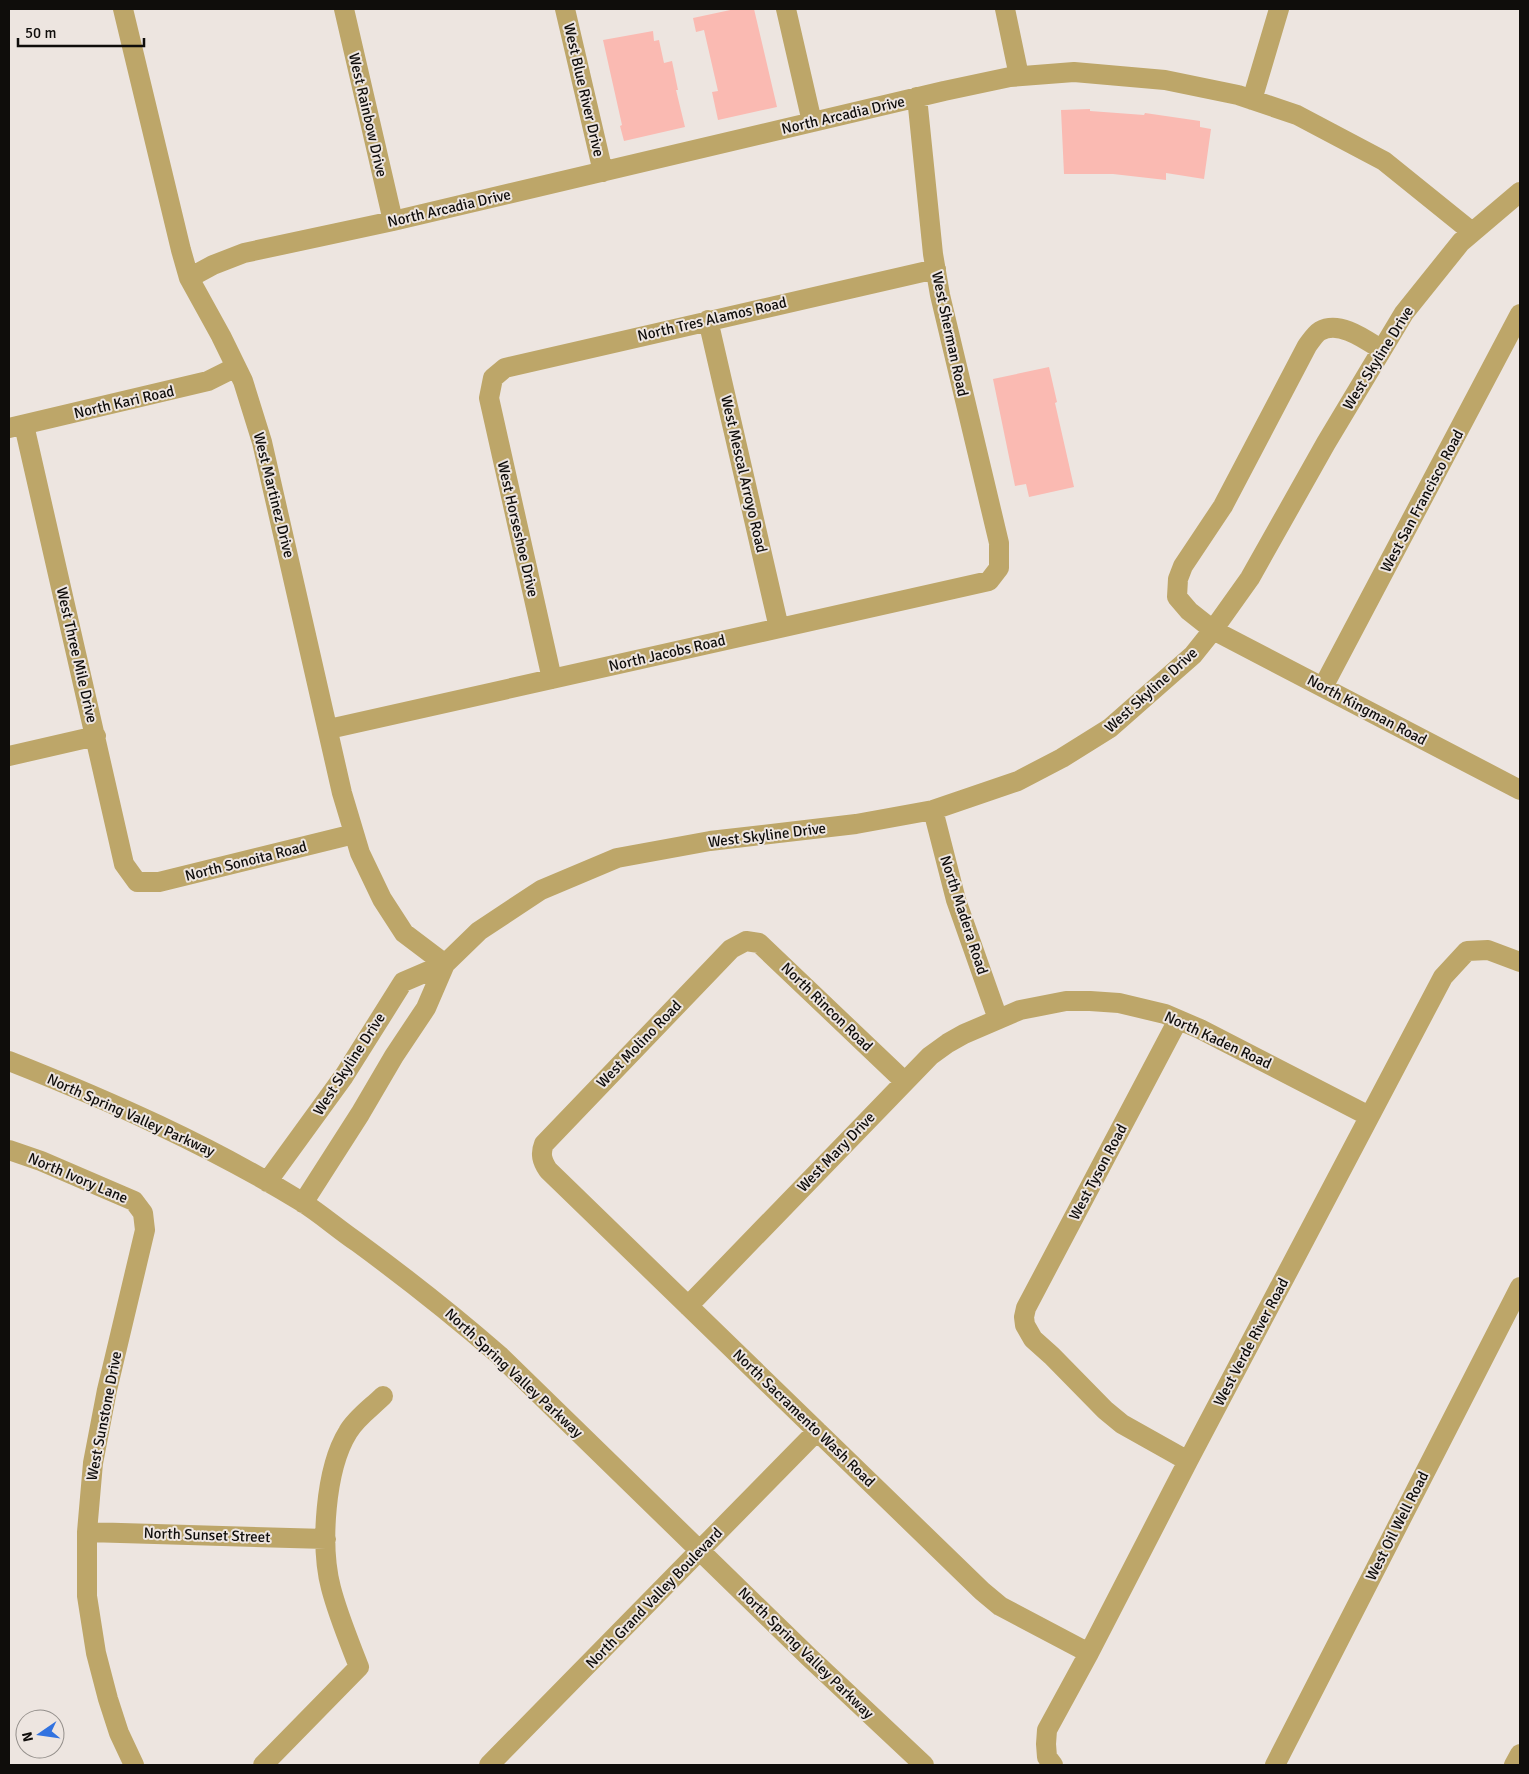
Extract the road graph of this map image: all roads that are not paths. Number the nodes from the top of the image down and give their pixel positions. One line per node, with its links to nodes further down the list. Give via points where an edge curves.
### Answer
1 (123, 9): 16 (street, West Martinez Drive)
2 (344, 9): 13 (street, West Rainbow Drive)
3 (565, 9): 11 (street, West Blue River Drive)
4 (786, 9): 10 (street)
5 (1004, 9): 7 (street)
6 (1279, 9): 9 (street)
7 (1019, 76): 8 (street, North Arcadia Drive); 9 (street, North Arcadia Drive, via 1074,72 1165,80)
8 (917, 97): 10 (street, North Arcadia Drive); 15 (street, West Sherman Road)
9 (1252, 100): 14 (street, North Arcadia Drive, via 1297,115 1384,161)
10 (812, 122): 11 (street, North Arcadia Drive)
11 (603, 172): 13 (street, North Arcadia Drive)
12 (1520, 192): 14 (street, West Skyline Drive)
13 (393, 221): 16 (street, North Arcadia Drive, via 244,252)
14 (1472, 232): 19 (street, West Skyline Drive, via 1404,314)
15 (936, 269): 18 (street, North Tres Alamos Road); 23 (street, West Sherman Road, via 999,543)
16 (189, 278): 20 (street, West Martinez Drive)
17 (1520, 314): 27 (street, West San Francisco Road)
18 (708, 320): 21 (street, North Tres Alamos Road, via 505,368); 24 (street, West Mescal Arroyo Road)
19 (1382, 350): 25 (street, West Skyline Drive, via 1250,578); 25 (street, North Kingman Road, via 1356,334 1335,328 1319,331 1307,346 1223,506 1183,566 1178,579 1177,597)
20 (236, 367): 22 (street, North Kari Road, via 208,381); 28 (street, West Martinez Drive, via 262,442)
21 (492, 378): 26 (street, West Horseshoe Drive, via 489,398)
22 (16, 427): 29 (street, West Three Mile Drive)
23 (999, 568): 24 (street, North Jacobs Road, via 989,581)
24 (779, 628): 26 (street, North Jacobs Road)
25 (1213, 630): 27 (street, North Kingman Road); 32 (street, West Skyline Drive, via 1193,655 1110,728 1018,781)
26 (552, 679): 28 (street, North Jacobs Road)
27 (1323, 687): 31 (street, North Kingman Road)
28 (329, 729): 33 (street, West Martinez Drive)
29 (96, 736): 30 (street); 34 (street, West Three Mile Drive, via 124,864)
30 (9, 756)
31 (1519, 787)
32 (933, 810): 37 (street, West Skyline Drive, via 856,824 710,841 618,858 540,890 480,931); 38 (street, North Madera Road, via 956,900)
33 (354, 834): 34 (street, North Sonoita Road, via 159,882); 37 (street, West Martinez Drive, via 382,899 404,933)
34 (137, 882)
35 (746, 941): 41 (street, North Rincon Road, via 759,943); 44 (street, West Molino Road, via 731,949 544,1144)
36 (1520, 962): 42 (street, West Verde River Road, via 1488,950 1467,951 1442,977)
37 (445, 964): 45 (street, West Skyline Drive, via 403,982 344,1076); 46 (street, West Skyline Drive, via 426,1008)
38 (998, 1020): 39 (street, North Kaden Road, via 1020,1010 1066,1001 1119,1003 1149,1009); 41 (street, West Mary Drive, via 948,1043)
39 (1178, 1020): 42 (street, North Kaden Road, via 1200,1028); 52 (street, West Tyson Road, via 1024,1317 1032,1339 1105,1410 1122,1424)
40 (9, 1061): 45 (street, North Spring Valley Parkway, via 150,1120)
41 (904, 1081): 49 (street, West Mary Drive)
42 (1370, 1116): 52 (street, West Verde River Road)
43 (9, 1150): 47 (street, North Ivory Lane, via 134,1201)
44 (542, 1155): 49 (street, North Sacramento Wash Road, via 548,1170)
45 (267, 1182): 46 (street, North Spring Valley Parkway)
46 (303, 1202): 55 (street, North Spring Valley Parkway, via 456,1317)
47 (143, 1213): 53 (street, West Sunstone Drive, via 145,1230 93,1463)
48 (1520, 1287): 63 (street, West Oil Well Road)
49 (688, 1306): 51 (street, North Sacramento Wash Road)
50 (383, 1396): 54 (street, via 350,1429 339,1448 327,1504)
51 (817, 1430): 55 (street, North Grand Valley Boulevard); 56 (street, North Sacramento Wash Road, via 1000,1606)
52 (1188, 1461): 56 (street, West Verde River Road)
53 (87, 1532): 54 (street, North Sunset Street); 58 (street, West Sunstone Drive, via 87,1596 96,1653 110,1708)
54 (326, 1539): 59 (street, via 331,1588 359,1668)
55 (701, 1550): 60 (street, North Grand Valley Boulevard); 61 (street, North Spring Valley Parkway)
56 (1089, 1653): 62 (street, West Verde River Road, via 1047,1730 1047,1757)
57 (1520, 1754): 64 (street)
58 (134, 1765)
59 (263, 1765)
60 (490, 1765)
61 (924, 1765)
62 (1053, 1765)
63 (1275, 1765)
64 (1514, 1765)

